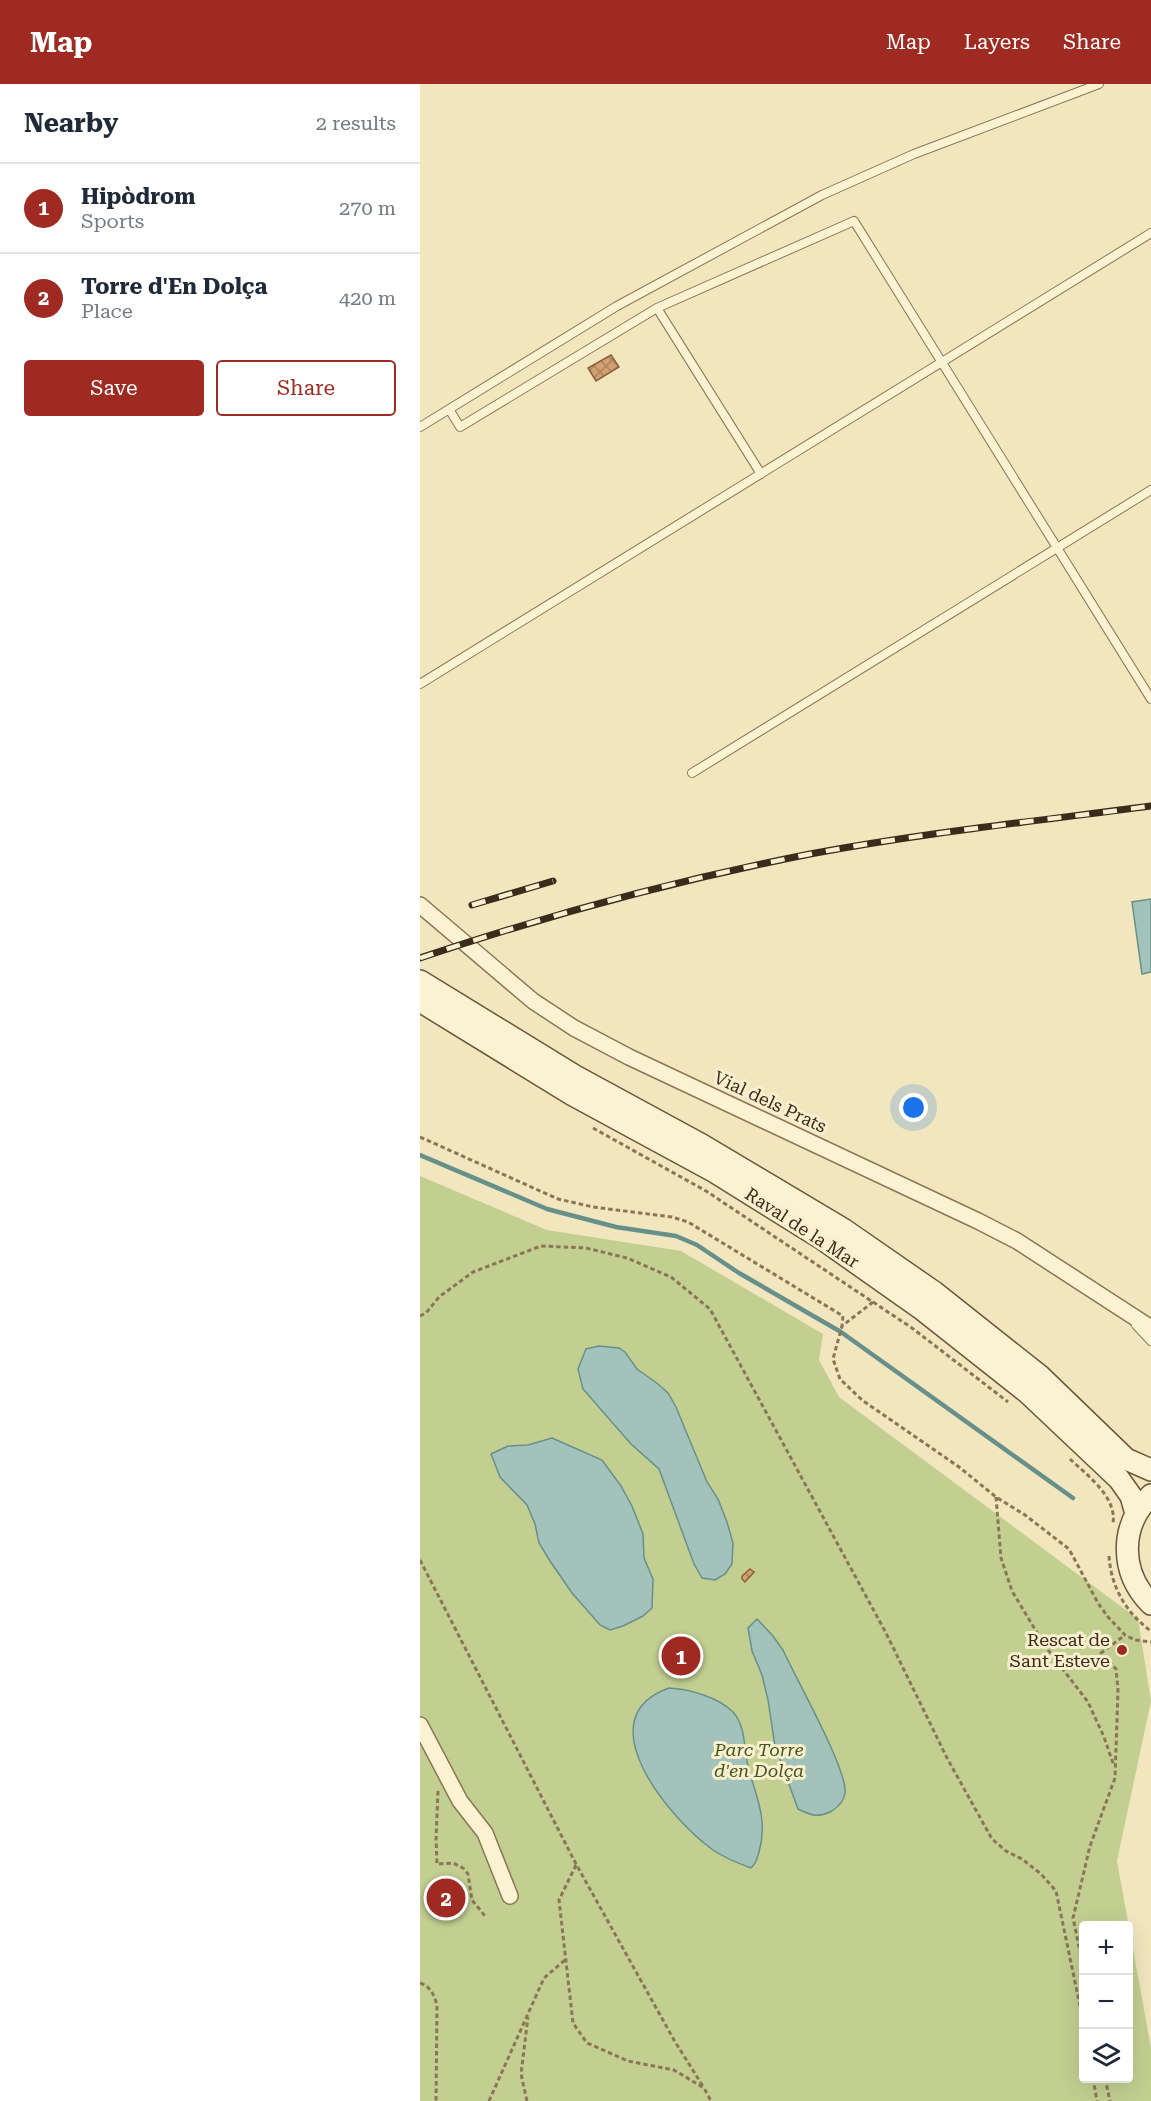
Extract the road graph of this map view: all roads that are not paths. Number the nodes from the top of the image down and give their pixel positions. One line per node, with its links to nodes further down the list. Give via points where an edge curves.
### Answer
1 (1099, 84): 5 (lane, via 914,154 822,195 617,306)
2 (1151, 233): 4 (lane)
3 (657, 308): 4 (lane, via 854,221); 5 (lane, via 460,427); 7 (lane)
4 (942, 362): 7 (lane); 9 (lane)
5 (449, 409): 6 (lane)
6 (420, 427)
7 (760, 474): 10 (lane)
8 (1151, 490): 9 (lane)
9 (1057, 548): 11 (lane); 12 (lane)
10 (420, 684)
11 (1151, 699)
12 (692, 773)
13 (420, 905): 16 (street, Vial dels Prats, via 533,1001 574,1028 978,1221 1017,1241)
14 (420, 981): 20 (street, Raval de la Mar, via 575,1076 702,1145 843,1229 934,1292 1040,1376 1126,1459)
15 (420, 1001): 22 (street, Raval de la Mar, via 573,1095 715,1172 821,1238 904,1297 1028,1393 1119,1479 1131,1496)
16 (1121, 1308): 17 (lane, Vial dels Prats); 18 (street, Vial dels Prats); 19 (lane, Vial dels Prats)
17 (1151, 1323)
18 (1151, 1328)
19 (1151, 1341)
20 (1151, 1470)
21 (1151, 1495): 22 (street)
22 (1136, 1514): 23 (street, via 1127,1542 1127,1557 1135,1585)
23 (1151, 1604)
24 (420, 1725): 25 (street, via 460,1801 485,1833)
25 (510, 1896)

